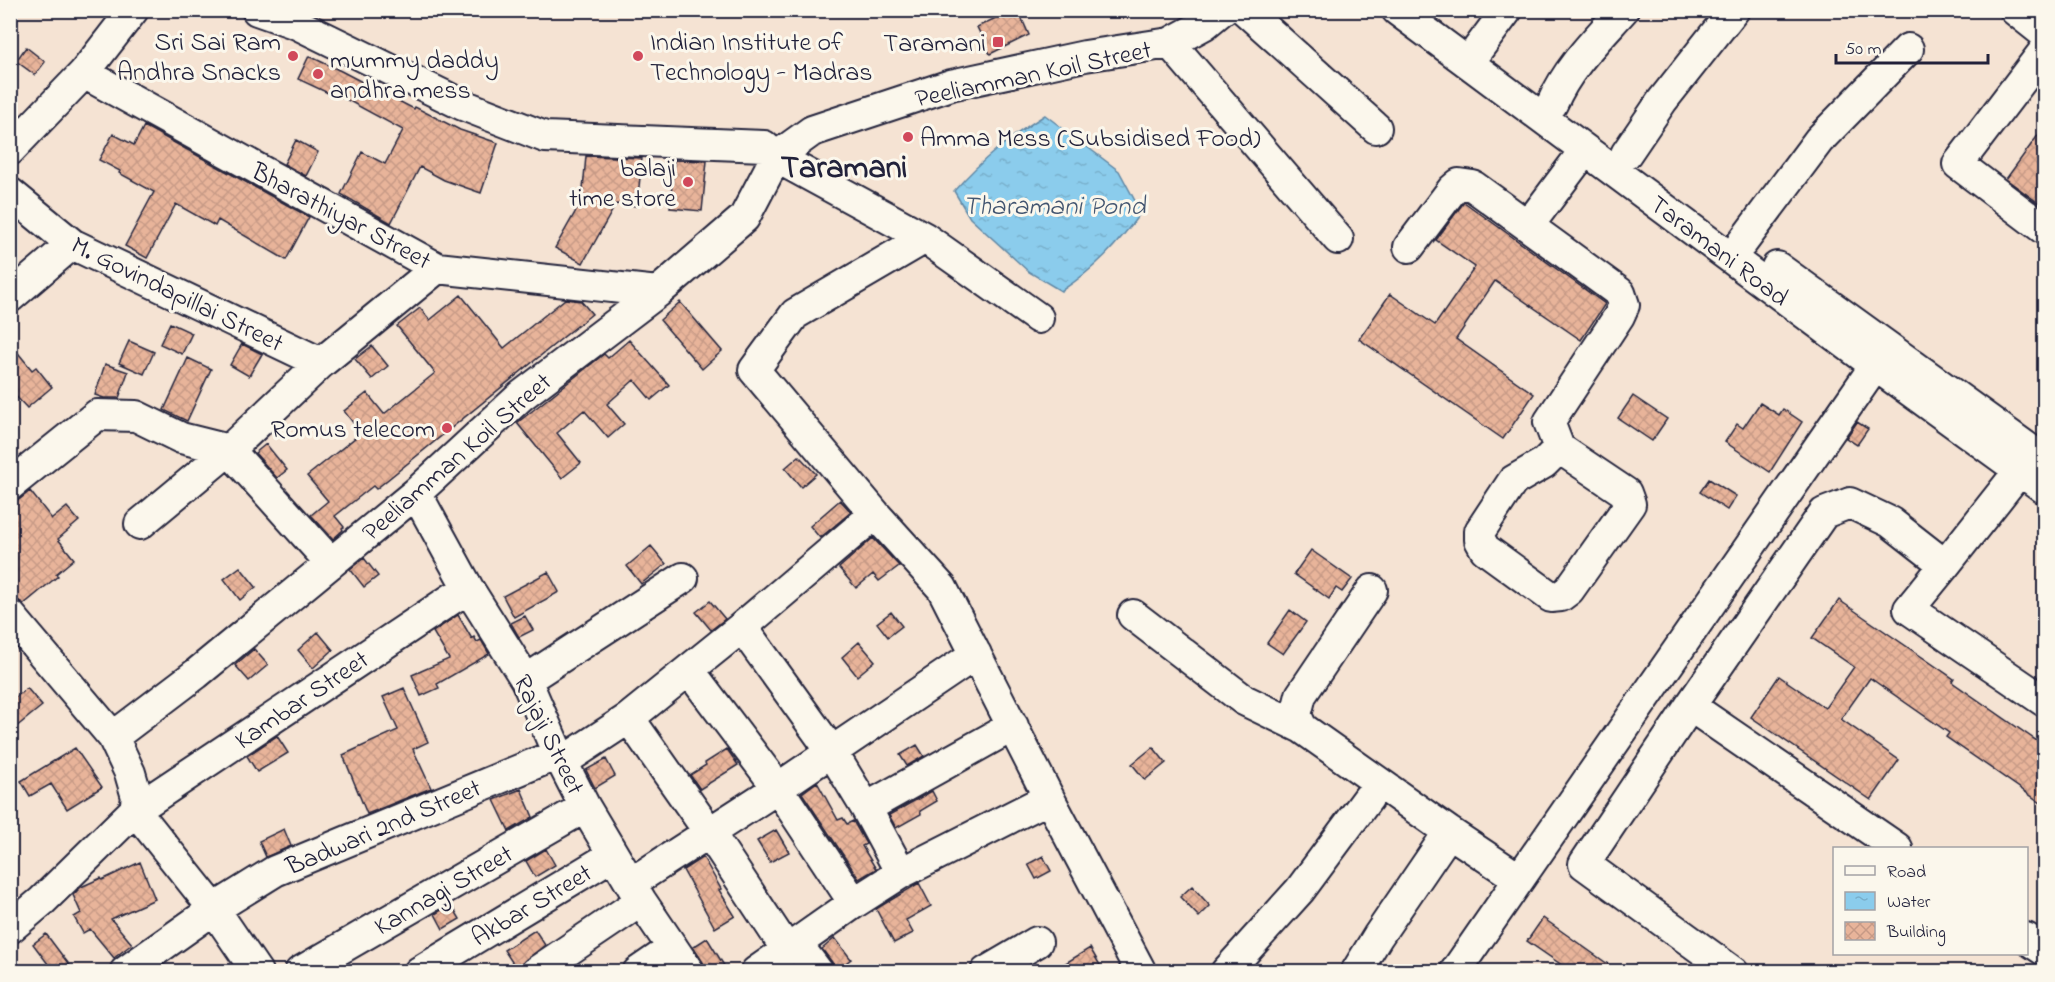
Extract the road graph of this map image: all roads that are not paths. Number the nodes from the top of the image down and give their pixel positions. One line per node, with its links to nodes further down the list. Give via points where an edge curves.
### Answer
1 (133, 10): 16 (street)
2 (257, 10): 22 (street, via 297,24 463,105 545,137 764,146)
3 (1222, 10): 12 (street, Peeliamman Koil Street)
4 (1245, 10): 18 (street)
5 (1397, 10): 20 (street, Taramani Road)
6 (1507, 10): 13 (street)
7 (1623, 10): 17 (street, via 1579,58)
8 (1734, 10): 21 (street)
9 (2015, 10): 11 (street)
10 (1432, 11): 13 (street, Taramani Road)
11 (2044, 33)
12 (1170, 43): 22 (street, Peeliamman Koil Street, via 1085,56 951,85 812,131); 27 (street)
13 (1478, 49): 17 (street, Taramani Road)
14 (1908, 49): 28 (street, via 1819,140)
15 (2044, 51): 25 (street, via 1958,164)
16 (84, 73): 19 (street); 31 (street, Bharathiyar Street)
17 (1552, 104): 21 (street, Taramani Road)
18 (1376, 128)
19 (17, 133)
20 (1586, 150): 24 (street); 35 (street, Taramani Road)
21 (1626, 154): 28 (street, Taramani Road)
22 (776, 157): 26 (street); 32 (street, Peeliamman Koil Street, via 744,218)
23 (10, 193): 29 (street, M. Govindapillai Street)
24 (1528, 226): 30 (street, via 1473,186 1459,184); 37 (street, via 1620,293 1624,304 1549,422)
25 (2044, 229)
26 (925, 238): 34 (street); 43 (street, via 795,314 754,370)
27 (1338, 239)
28 (1742, 243): 35 (street, Taramani Road)
29 (72, 244): 33 (street); 36 (street, M. Govindapillai Street)
30 (1409, 247)
31 (437, 268): 32 (street, Bharathiyar Street); 36 (street)
32 (658, 292): 42 (street, Peeliamman Koil Street, via 521,396)
33 (10, 297)
34 (1038, 318)
35 (1882, 356): 39 (street, Taramani Road); 75 (street)
36 (321, 363): 38 (street)
37 (1559, 448): 37 (street, via 1544,463 1513,481 1480,531 1485,549 1551,597 1569,590 1630,504 1626,493)
38 (229, 450): 40 (street, via 181,438 136,416 97,416); 44 (street); 45 (street)
39 (2032, 465): 41 (street, Taramani Road); 46 (street)
40 (10, 484)
41 (2044, 488)
42 (416, 493): 45 (street, Peeliamman Koil Street); 48 (street, Rajaji Street)
43 (875, 514): 52 (street, Badwari 2nd Street); 53 (street, via 942,588)
44 (140, 524)
45 (332, 563): 61 (street, Peeliamman Koil Street)
46 (1946, 566): 56 (street, via 1910,609); 57 (street, via 1890,522 1850,503 1824,513)
47 (683, 578): 55 (street)
48 (468, 588): 55 (street, Rajaji Street); 69 (street, Kambar Street)
49 (1372, 590): 60 (street, via 1301,695 1296,715)
50 (10, 615): 61 (street)
51 (1133, 615): 60 (street, via 1244,700)
52 (742, 627): 54 (street, Badwari 2nd Street); 62 (street)
53 (976, 654): 59 (street); 62 (street)
54 (689, 670): 58 (street, Badwari 2nd Street); 64 (street)
55 (526, 680): 63 (street, Rajaji Street)
56 (2044, 701)
57 (1690, 706): 72 (street); 98 (street, via 1584,864)
58 (629, 718): 63 (street, Badwari 2nd Street); 70 (street)
59 (1013, 726): 66 (street); 68 (street)
60 (1302, 728): 71 (street)
61 (113, 737): 69 (street, via 130,773 137,797)
62 (832, 752): 64 (street); 68 (street)
63 (560, 758): 67 (street, Rajaji Street); 78 (street, Badwari 2nd Street, via 275,871)
64 (778, 788): 70 (street); 77 (street)
65 (1369, 797): 95 (street, via 1300,890)
66 (1049, 798): 74 (street); 85 (street)
67 (585, 807): 73 (street, Rajaji Street); 88 (street, Kannagi Street)
68 (866, 808): 74 (street)
69 (135, 810): 78 (street); 79 (street, Kambar Street)
70 (709, 832): 76 (street); 82 (street)
71 (1449, 832): 75 (street); 96 (street)
72 (1894, 847)
73 (613, 855): 76 (street, Rajaji Street); 89 (street, Akbar Street)
74 (901, 873): 77 (street)
75 (1518, 878): 97 (street)
76 (636, 892): 84 (street, Rajaji Street); 90 (street)
77 (854, 903): 82 (street)
78 (214, 909): 86 (street); 87 (street, Badwari 2nd Street)
79 (10, 928)
80 (2028, 939): 83 (street)
81 (1037, 942): 94 (street)
82 (791, 947): 92 (street); 93 (street)
83 (2044, 950)
84 (681, 960): 91 (street)
85 (1129, 967)
86 (250, 969)
87 (125, 972)
88 (300, 972)
89 (419, 972)
90 (536, 972)
91 (638, 972)
92 (756, 972)
93 (818, 972)
94 (986, 972)
95 (1226, 972)
96 (1356, 972)
97 (1455, 972)
98 (1733, 972)

